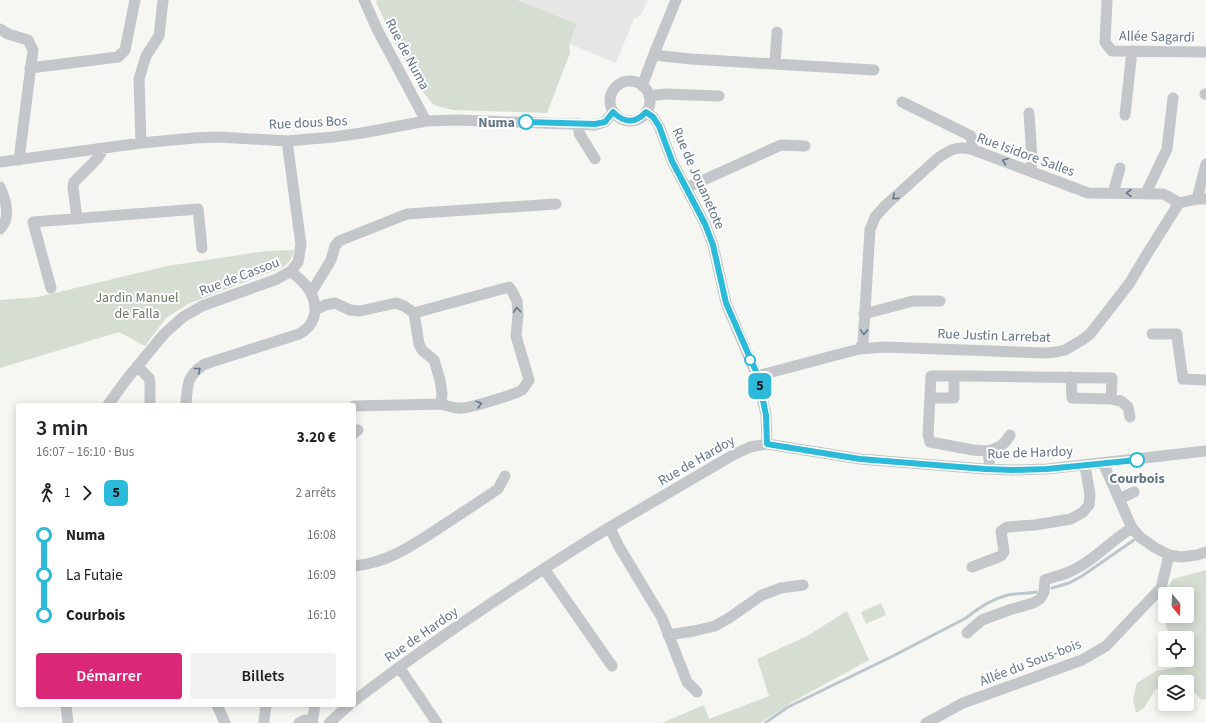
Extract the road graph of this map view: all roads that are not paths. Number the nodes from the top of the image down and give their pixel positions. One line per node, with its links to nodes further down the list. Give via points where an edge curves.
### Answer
1 (135, 0): 12 (street, via 125,50 118,57)
2 (163, 0): 26 (street, via 159,36 146,56 139,79)
3 (364, 0): 23 (street, Rue de Numa)
4 (676, 0): 10 (street)
5 (1107, 0): 8 (street, Allée Sagardi, via 1105,42 1112,51)
6 (0, 28): 12 (street, via 8,34 28,40 33,50)
7 (777, 32): 11 (street)
8 (1132, 51): 9 (street, Allée Sagardi); 22 (street)
9 (1206, 52)
10 (654, 54): 11 (street); 14 (street)
11 (775, 64): 13 (street)
12 (30, 68): 31 (street)
13 (874, 70)
14 (642, 86): 15 (street); 19 (street, via 631,81 622,82 615,87 610,104)
15 (648, 96): 16 (street); 20 (street, via 649,105)
16 (720, 96)
17 (1173, 98): 39 (street, via 1168,149)
18 (902, 102): 29 (street, via 971,136)
19 (613, 112): 20 (street, via 623,120 630,121 636,120); 24 (street, Rue dous Bos, via 605,122)
20 (646, 112): 37 (street, Rue de Jouanetote, via 659,126 672,161)
21 (1029, 113): 35 (street)
22 (1125, 115)
23 (426, 121): 24 (street, Rue dous Bos); 25 (street, Rue dous Bos, via 362,133)
24 (578, 124): 30 (street, via 580,133)
25 (287, 141): 26 (street, Rue dous Bos, via 219,137); 46 (street, Rue de Cassou, via 301,245 298,262)
26 (141, 143): 28 (street, Rue dous Bos)
27 (805, 146): 37 (street, via 781,145)
28 (104, 148): 31 (street, Rue dous Bos); 43 (street, via 74,182)
29 (971, 149): 35 (street, Rue Isidore Salles, one-way to 29); 52 (street, Rue Isidore Salles, one-way to 52, via 956,148 942,155 875,217 870,230)
30 (595, 159)
31 (19, 160): 32 (street, Rue dous Bos)
32 (0, 162)
33 (1206, 164): 40 (street)
34 (1120, 168): 38 (street)
35 (1031, 171): 38 (street, Rue Isidore Salles, via 1088,193)
36 (0, 187): 44 (street, via 7,207 4,225)
37 (686, 188): 56 (street, Rue de Jouanetote, via 705,224 713,245 726,303)
38 (1113, 193): 39 (street, Rue Isidore Salles, one-way to 38)
39 (1146, 193): 41 (street, Rue Isidore Salles, via 1163,194)
40 (1201, 199): 41 (street)
41 (1179, 203): 54 (street, Rue Justin Larrebat, via 1129,284 1090,334 1065,350 1045,353 885,347)
42 (556, 204): 48 (street, via 407,214 339,241 334,246 331,260)
43 (77, 219): 45 (street, via 198,209); 47 (street, via 33,222)
44 (0, 229)
45 (202, 248)
46 (292, 271): 48 (street); 55 (street, Rue de Cassou, via 277,279 202,306 183,317 164,334)
47 (51, 288)
48 (311, 293): 50 (street)
49 (940, 301): 52 (street, via 913,301)
50 (315, 310): 51 (street, via 336,303 350,310 360,311 396,303); 64 (street, one-way to 50, via 188,382 198,368 299,334 307,330 312,323)
51 (414, 313): 65 (street, via 419,344 434,360 440,380); 65 (street, one-way to 51, via 464,408 522,390 526,385 529,380 516,336 517,301 509,287)
52 (864, 314): 54 (street, Rue Isidore Salles, one-way to 54, via 863,343)
53 (1152, 334): 59 (street, via 1177,334 1183,379)
54 (859, 349): 56 (street, Rue Justin Larrebat)
55 (137, 366): 62 (street, Rue de Cassou); 63 (street, via 149,378)
56 (758, 376): 69 (street, Rue de Jouanetote, via 766,415)
57 (954, 376): 58 (street); 60 (street, via 931,376); 60 (street, via 954,398)
58 (1071, 377): 61 (street, via 1072,398); 61 (street, via 1112,378)
59 (1206, 380)
60 (930, 398): 70 (street, via 930,442)
61 (1111, 399): 67 (street, via 1121,401 1128,407)
62 (109, 403)
63 (150, 403)
64 (186, 403)
65 (441, 404): 66 (street)
66 (356, 406)
67 (1130, 417)
68 (1010, 435): 70 (street, via 999,447)
69 (767, 444): 74 (street, Rue de Hardoy, via 860,459); 78 (street, Rue de Hardoy, via 750,447 733,455)
70 (988, 451): 74 (street)
71 (1206, 451): 72 (street, Rue de Hardoy)
72 (1102, 463): 73 (street, Rue de Hardoy); 77 (street)
73 (1084, 466): 74 (street, Rue de Hardoy); 83 (street, via 1090,495 1089,504 1083,512 1071,519 1035,526 1007,527 1001,531 1004,552 1001,556)
74 (990, 469)
75 (505, 476): 82 (street, via 498,489 409,548 385,560)
76 (1134, 492): 77 (street)
77 (1120, 501): 79 (street)
78 (611, 527): 84 (street, Rue de Hardoy); 87 (street, via 618,545 662,618)
79 (1132, 528): 81 (street, via 1141,538); 86 (street, via 1071,572 1045,580 1044,592 1040,599 982,620)
80 (1206, 552): 81 (street, via 1181,557)
81 (1169, 556): 104 (street, Allée du Sous-bois, via 1162,588 1106,646 1082,660 963,703)
82 (356, 566)
83 (972, 567)
84 (544, 569): 88 (street); 89 (street, Rue de Hardoy)
85 (803, 585): 87 (street, via 762,594 715,626)
86 (967, 633)
87 (668, 635): 90 (street, via 687,682)
88 (612, 666)
89 (399, 667): 91 (street, Rue de Hardoy); 103 (street)
90 (696, 692)
91 (356, 699)
92 (66, 707): 98 (street)
93 (218, 707): 99 (street)
94 (266, 707): 97 (street)
95 (315, 707): 101 (street)
96 (347, 707): 102 (street)
97 (264, 721)
98 (68, 723)
99 (225, 723)
100 (300, 723): 101 (street, via 305,720)
101 (313, 723)
102 (329, 723)
103 (437, 723)
104 (926, 723)

